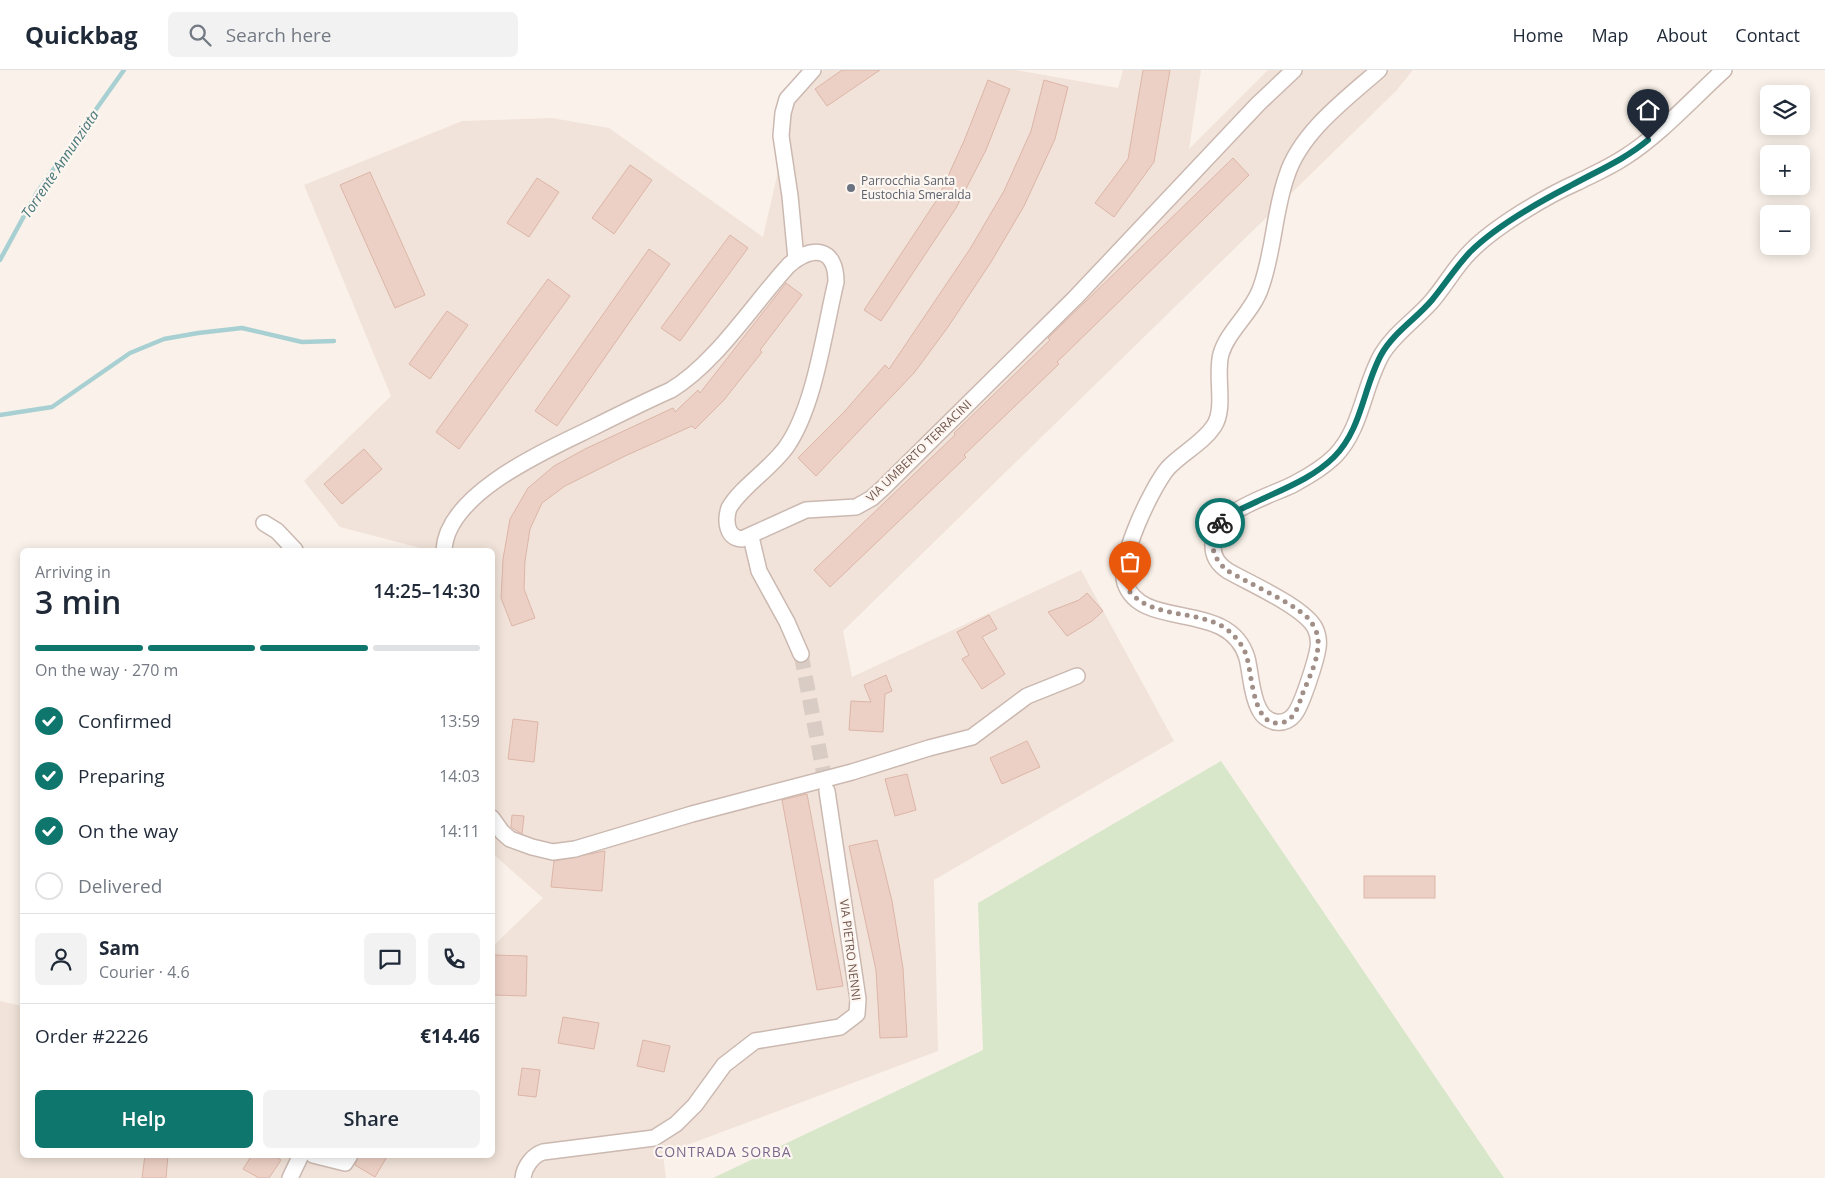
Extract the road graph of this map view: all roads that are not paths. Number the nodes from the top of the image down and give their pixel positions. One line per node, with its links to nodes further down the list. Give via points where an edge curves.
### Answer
1 (813, 70): 5 (street, via 787,99 783,113 781,136)
2 (1294, 70): 7 (street, VIA UMBERTO TERRACINI, via 1038,335 872,498 856,508 800,512)
3 (1378, 70): 4 (street, via 1336,106 1293,159 1284,182 1271,255 1260,290 1222,351 1218,367 1216,423 1157,482 1123,567 1126,587 1141,603 1215,624 1232,633 1246,656 1260,711 1268,720 1278,723 1288,720 1296,712 1318,650 1317,634 1312,623 1300,612 1220,564 1213,550 1218,526 1235,512 1317,471 1334,457 1354,428 1383,352 1477,246 1545,200 1636,150)
4 (1724, 70)
5 (796, 259): 7 (street, via 808,252 822,253 833,264 836,282 800,422 782,454 731,504 728,512 730,534 738,539); 9 (street, via 688,379 536,456 495,482 454,520 446,534)
6 (264, 523): 8 (street)
7 (750, 537): 10 (street, via 759,571)
8 (293, 548)
9 (444, 548)
10 (801, 654)
11 (1076, 676): 13 (street, via 1027,696 962,741 576,849 554,852 532,848 510,839)
12 (827, 791): 18 (street, VIA PIETRO NENNI, via 858,999 856,1014 840,1027 755,1041 724,1065 680,1120 654,1138 543,1152 532,1159)
13 (495, 822)
14 (300, 1158): 17 (street)
15 (325, 1158): 16 (street, via 345,1163)
16 (348, 1158)
17 (290, 1178)
18 (523, 1178)

